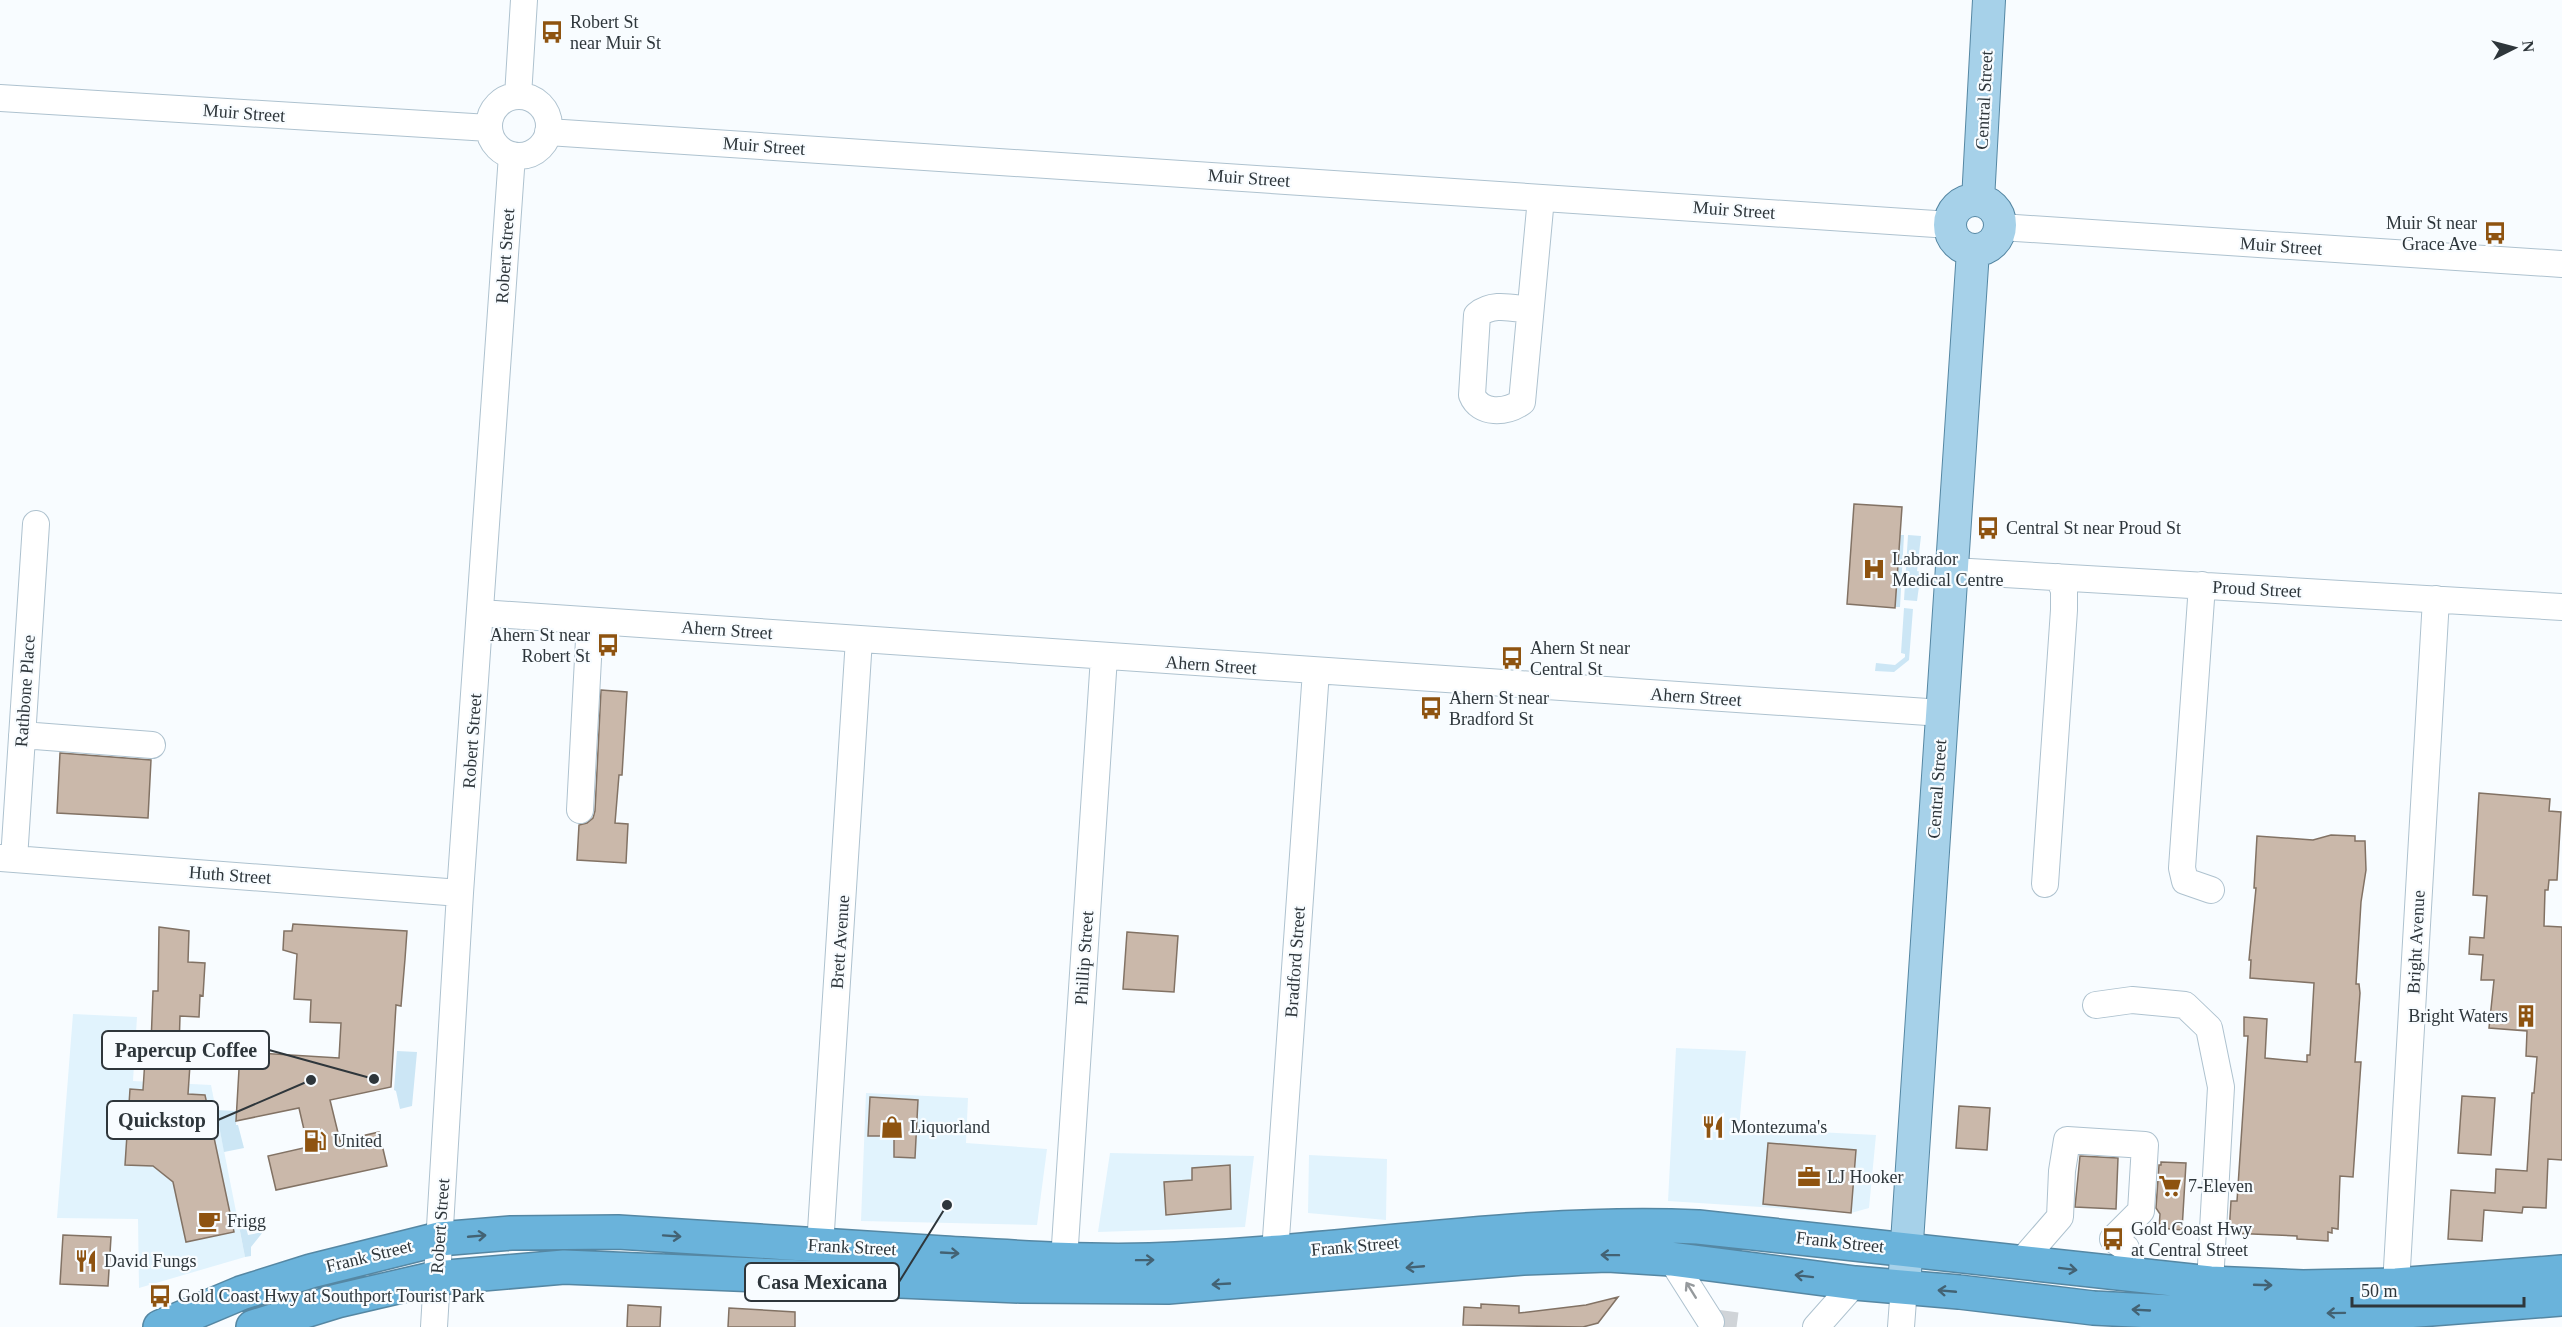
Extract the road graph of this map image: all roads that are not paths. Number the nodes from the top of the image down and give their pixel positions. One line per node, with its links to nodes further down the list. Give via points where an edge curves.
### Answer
1 (524, 0): 3 (street)
2 (1989, 0): 9 (main road, Central Street)
3 (518, 96): 5 (street, via 499,103); 6 (street, via 528,97 543,108 548,117)
4 (0, 98): 5 (street, Muir Street)
5 (489, 128): 7 (street, via 498,148)
6 (548, 132): 7 (street, via 535,151); 8 (street, Muir Street)
7 (512, 155): 21 (street, Robert Street)
8 (1541, 198): 10 (street, Muir Street); 14 (street)
9 (1978, 200): 10 (main road, via 1961,205); 11 (main road, via 1996,210)
10 (1950, 225): 12 (main road, via 1954,239)
11 (2001, 227): 12 (main road, via 1996,240); 13 (street, Muir Street)
12 (1973, 251): 16 (main road, Central Street)
13 (2562, 264)
14 (1530, 309)
15 (36, 524): 27 (street, Rathbone Place)
16 (1953, 571): 17 (street, Proud Street); 26 (main road, Central Street)
17 (2058, 577): 18 (street, Proud Street); 31 (street, via 2064,590 2064,610)
18 (2202, 585): 19 (street, Proud Street); 32 (street, via 2182,868 2185,881)
19 (2436, 599): 20 (street, Proud Street); 47 (street, Bright Avenue)
20 (2562, 607)
21 (481, 613): 22 (street, Ahern Street); 33 (street, Robert Street)
22 (590, 621): 23 (street, Ahern Street); 29 (street)
23 (859, 639): 24 (street, Ahern Street); 36 (street, Brett Avenue)
24 (1104, 657): 25 (street, Ahern Street); 40 (street, Phillip Street)
25 (1316, 671): 26 (street, Ahern Street); 38 (street, Bradford Street)
26 (1942, 713): 37 (main road, Central Street)
27 (22, 735): 28 (street); 30 (street, Rathbone Place)
28 (152, 745)
29 (580, 810)
30 (7, 858): 33 (street, Huth Street)
31 (2044, 884)
32 (2211, 890)
33 (460, 893): 35 (street, Robert Street)
34 (2096, 1005): 46 (street, via 2132,1000 2186,1005 2209,1029 2221,1087)
35 (439, 1239): 36 (highway, Frank Street, one-way to 36, via 511,1233 618,1232); 44 (street, Robert Street); 51 (highway, Frank Street, via 301,1274 241,1293)
36 (820, 1246): 40 (highway, Frank Street, one-way to 40)
37 (1906, 1250): 38 (highway, Frank Street, via 1651,1225); 41 (highway, Frank Street); 48 (main road, Central Street)
38 (1275, 1252): 40 (highway, Frank Street, one-way to 38, via 1146,1260)
39 (1671, 1259): 44 (highway, Frank Street, one-way to 44, via 1608,1255 1534,1257 1168,1287 1021,1286 564,1267); 45 (highway, Frank Street, one-way to 39); 50 (street, one-way to 39)
40 (1064, 1260)
41 (2020, 1263): 43 (highway, Frank Street, one-way to 43); 43 (street, via 2060,1216 2067,1140 2145,1145 2141,1211 2113,1239 2126,1248)
42 (2562, 1272): 47 (highway, Frank Street)
43 (2137, 1276): 46 (highway, Frank Street)
44 (436, 1278): 52 (highway, Frank Street, via 337,1301); 53 (street, Robert Street)
45 (1856, 1283): 48 (highway, Frank Street); 54 (street)
46 (2210, 1283): 47 (highway, Frank Street, one-way to 47)
47 (2396, 1285)
48 (1904, 1287): 49 (highway, Frank Street, one-way to 48, via 2393,1312 2211,1314 2093,1308); 55 (street, Central Street)
49 (2562, 1299)
50 (1711, 1322)
51 (160, 1327)
52 (254, 1327)
53 (434, 1327)
54 (1816, 1327)
55 (1900, 1327)

